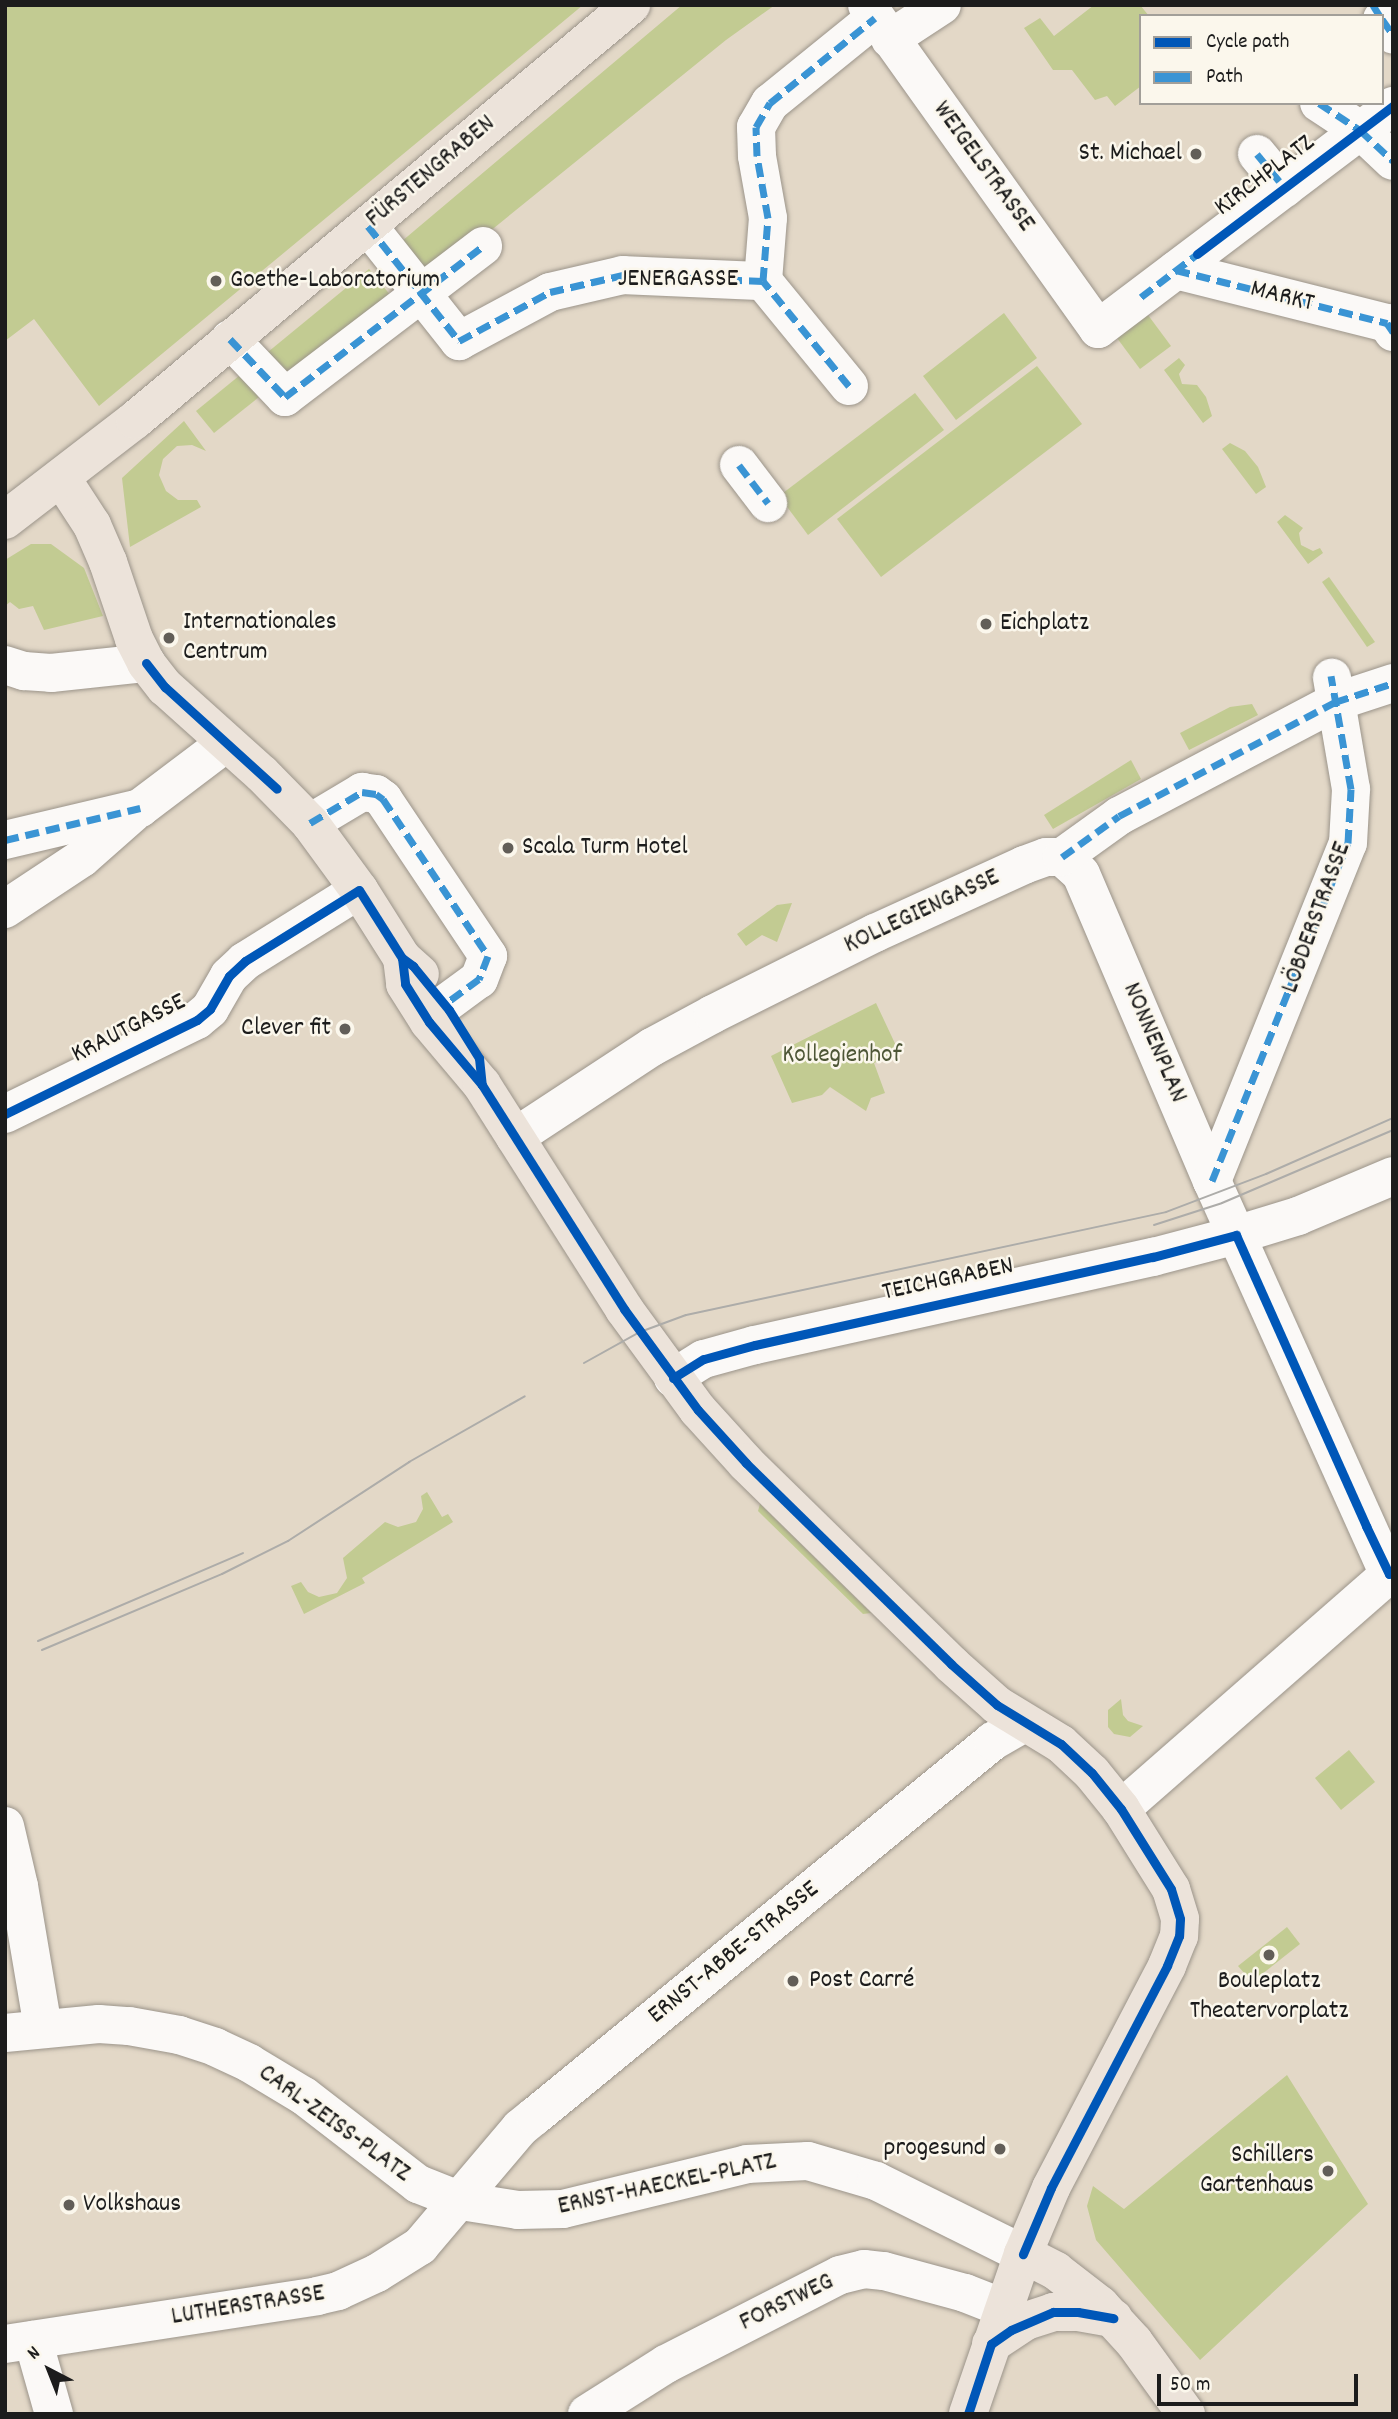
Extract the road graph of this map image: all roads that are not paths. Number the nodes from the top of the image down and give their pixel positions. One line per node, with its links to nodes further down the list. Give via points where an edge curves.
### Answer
1 (631, 5): 10 (main road, FÜRSTENGRABEN)
2 (942, 5): 3 (street, JENERGASSE)
3 (877, 20): 13 (street, JENERGASSE, via 770,103 756,127 768,218); 16 (street, WEIGELSTRASSE)
4 (1322, 105): 6 (street, KIRCHPLATZ)
5 (1393, 106): 6 (street, KIRCHPLATZ)
6 (1360, 130): 8 (street); 9 (street, KIRCHPLATZ)
7 (1257, 154): 9 (street, KIRCHPLATZ)
8 (1393, 161)
9 (1285, 188): 12 (street, KIRCHPLATZ)
10 (368, 226): 14 (street, JENERGASSE); 17 (main road, FÜRSTENGRABEN)
11 (483, 246): 14 (street)
12 (1176, 270): 15 (street, MARKT); 16 (street, KIRCHPLATZ)
13 (763, 281): 14 (street, JENERGASSE, via 623,275 550,292 459,341); 18 (street, JENERGASSE)
14 (419, 293): 17 (street, via 285,397)
15 (1391, 325)
16 (1098, 329)
17 (230, 339): 20 (main road, FÜRSTENGRABEN)
18 (849, 386)
19 (739, 465): 21 (street)
20 (62, 479): 22 (main road, FÜRSTENGRABEN); 23 (main road, via 92,526)
21 (768, 503)
22 (5, 520)
23 (146, 663): 24 (street, via 51,673); 27 (main road)
24 (5, 665)
25 (1393, 683): 26 (street)
26 (1333, 689): 31 (street, KOLLEGIENGASSE, via 1119,816); 40 (street, LÖBDERSTRASSE, via 1351,789 1348,843)
27 (226, 743): 28 (street); 29 (main road)
28 (140, 808): 30 (street); 33 (street, via 82,858)
29 (310, 823): 32 (main road); 35 (street, via 362,792 376,794 390,809 488,956 479,979)
30 (5, 840)
31 (1062, 857): 38 (street, KOLLEGIENGASSE, via 1024,865 713,1014 653,1047); 40 (street, NONNENPLAN, via 1081,874)
32 (359, 890): 34 (main road); 37 (street, KRAUTGASSE, via 245,961 197,1020)
33 (5, 909)
34 (402, 958): 35 (main road); 36 (main road, via 405,984 436,1033)
35 (445, 1004): 36 (main road, via 479,1058)
36 (482, 1085): 38 (main road)
37 (5, 1114)
38 (515, 1137): 42 (main road)
39 (1393, 1177): 41 (street, TEICHGRABEN)
40 (1212, 1181): 41 (street, NONNENPLAN)
41 (1247, 1232): 42 (street, TEICHGRABEN, via 755,1345 704,1359); 43 (street, NONNENPLAN)
42 (673, 1378): 44 (main road, via 739,1455 856,1572 962,1674)
43 (1391, 1573): 45 (street)
44 (1024, 1723): 45 (main road, via 1071,1753); 49 (street, ERNST-ABBE-STRASSE, via 993,1741 535,2116)
45 (1121, 1809): 50 (main road, via 1171,1889 1180,1919 1179,1936 1051,2188)
46 (5, 1826): 47 (street)
47 (43, 2028): 48 (street, CARL-ZEISS-PLATZ); 49 (street, CARL-ZEISS-PLATZ, via 129,2026 179,2035 215,2048 304,2096 418,2184)
48 (5, 2033)
49 (461, 2201): 50 (street, ERNST-HAECKEL-PLATZ, via 519,2210 563,2210 747,2164 808,2161 876,2181); 53 (street, LUTHERSTRASSE, via 420,2246 338,2291)
50 (1023, 2254): 51 (main road); 52 (main road, via 1063,2276)
51 (1003, 2308): 54 (main road); 56 (street, FORSTWEG, via 960,2291 864,2269 841,2275 666,2364)
52 (1113, 2318): 54 (main road, via 1053,2312 1026,2321); 58 (main road)
53 (19, 2342): 55 (street)
54 (990, 2344): 57 (main road)
55 (54, 2414)
56 (587, 2414)
57 (968, 2414)
58 (1186, 2414)

